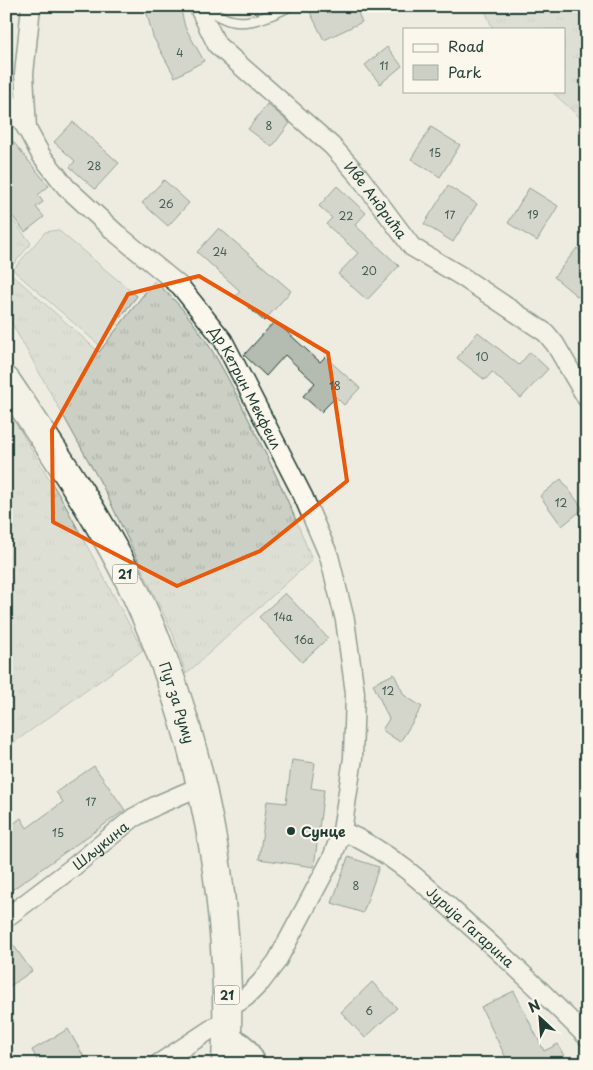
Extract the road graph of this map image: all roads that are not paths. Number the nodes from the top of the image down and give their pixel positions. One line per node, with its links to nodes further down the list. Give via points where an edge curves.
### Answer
1 (31, 6): 6 (street, Др Кетрин Мекфеил, via 24,74)
2 (198, 6): 8 (street, Иве Андрића, via 216,46 332,146 359,176 412,248 461,276 546,333)
3 (208, 6): 4 (lane, via 223,19 241,23 266,18)
4 (290, 6)
5 (6, 98): 6 (street)
6 (27, 129): 10 (street, Др Кетрин Мекфеил, via 40,155 66,186 180,286 224,340 303,496 329,556 345,620 355,692 353,758)
7 (6, 381): 9 (main road, Пут за Руму / 21, via 74,485 135,592 158,643)
8 (587, 399)
9 (201, 786): 11 (street, Шљукина, via 133,818); 12 (main road, Пут за Руму / 21, via 219,886 225,948)
10 (342, 831): 12 (street, Др Кетрин Мекфеил, via 332,858 277,961 261,982 239,1002); 13 (street, Јурија Гагарина, via 377,850 438,896 522,972)
11 (6, 918)
12 (227, 1033): 14 (street, Др Кетрин Мекфеил, via 219,1024); 15 (main road, via 244,1047)
13 (587, 1037)
14 (158, 1064)
15 (252, 1064)

